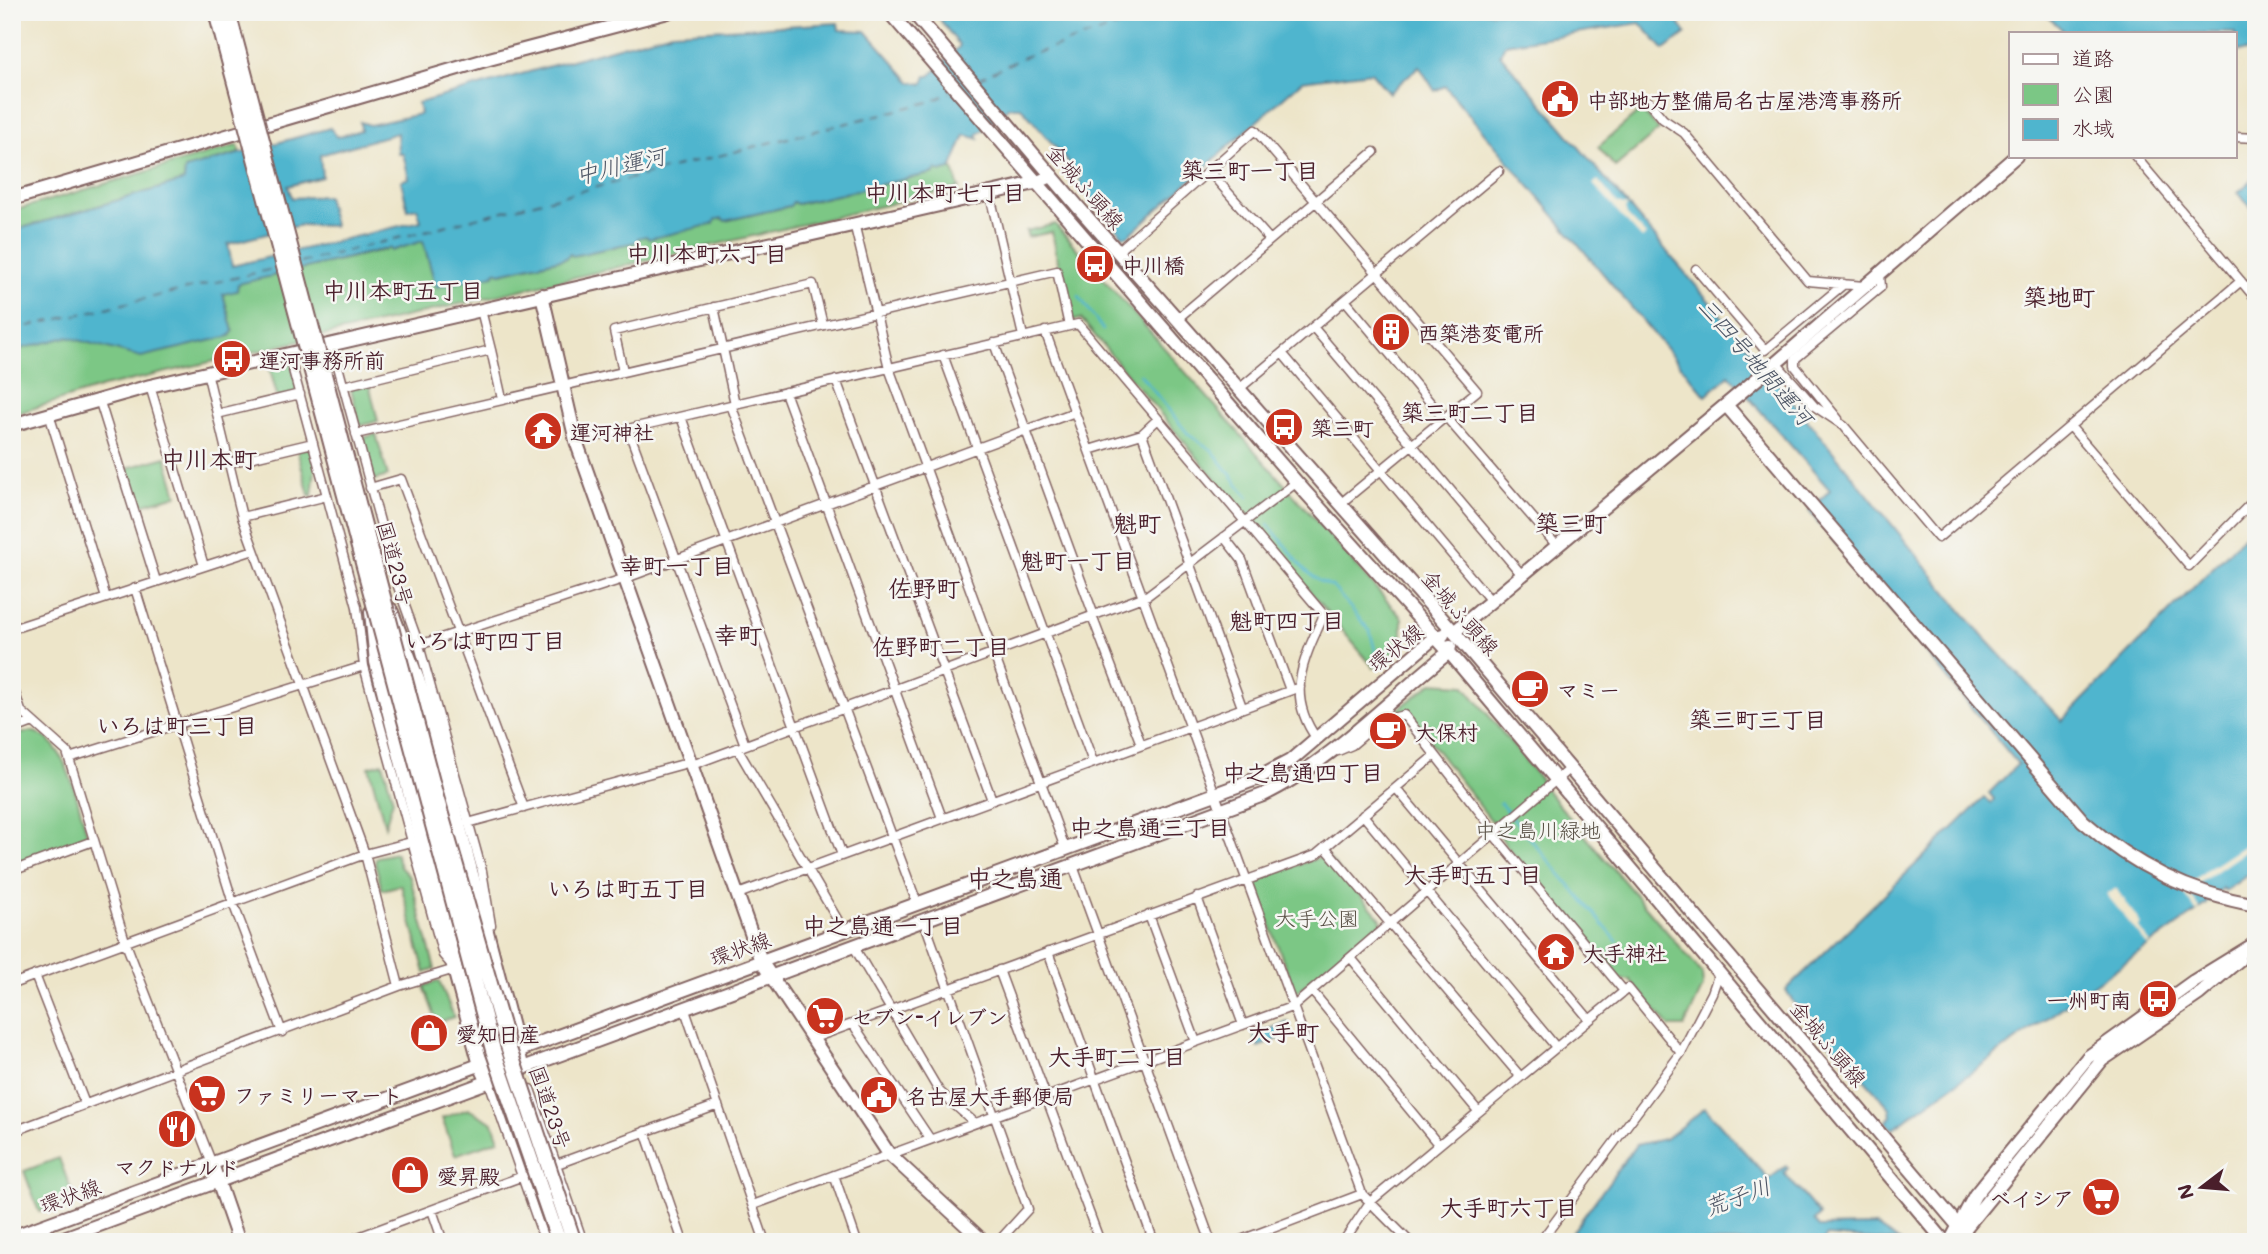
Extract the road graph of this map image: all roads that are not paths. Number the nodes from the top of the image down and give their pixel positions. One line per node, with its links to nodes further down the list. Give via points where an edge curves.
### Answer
1 (216, 12): 105 (highway, 国道23号, bridge)
2 (228, 12): 105 (highway, 国道23号, bridge)
3 (667, 12): 17 (main road, via 489,59)
4 (889, 12): 15 (main road, 金城ふ頭線)
5 (916, 15): 14 (main road, 金城ふ頭線)
6 (1649, 102): 27 (street, via 1684,133 1808,281)
7 (2236, 137): 8 (street)
8 (2256, 138)
9 (1374, 152): 18 (street)
10 (2014, 158): 24 (main road)
11 (2137, 158): 26 (street)
12 (1499, 170): 23 (street)
13 (1209, 171): 18 (street, via 1255,130); 20 (street); 21 (street)
14 (1052, 176): 15 (main road); 21 (main road, 金城ふ頭線)
15 (1035, 183): 16 (main road); 84 (main road, 金城ふ頭線)
16 (989, 191): 19 (main road); 25 (street)
17 (12, 199)
18 (1316, 202): 20 (street); 23 (street)
19 (855, 223): 29 (main road); 34 (street)
20 (1270, 240): 35 (street)
21 (1118, 251): 35 (main road, 金城ふ頭線)
22 (1696, 269): 27 (street, via 1765,350)
23 (1377, 273): 31 (street); 67 (street, via 1478,391)
24 (1880, 274): 28 (main road); 70 (street, via 1881,287 1795,359 1795,366)
25 (1010, 281): 34 (street); 37 (street, via 1057,271); 40 (street)
26 (2241, 281): 30 (street); 71 (street)
27 (1844, 284): 28 (street)
28 (1864, 286): 48 (main road)
29 (542, 295): 33 (main road); 53 (main road)
30 (2256, 299)
31 (1345, 300): 38 (street); 67 (street)
32 (713, 307): 36 (street, via 813,284); 43 (street); 50 (street, via 614,331)
33 (481, 310): 42 (main road); 44 (street)
34 (876, 313): 36 (street); 49 (street)
35 (1177, 318): 56 (main road, 金城ふ頭線)
36 (823, 325): 43 (street)
37 (1069, 326): 39 (street); 68 (street, via 1078,324)
38 (1313, 327): 45 (street); 78 (street)
39 (1045, 331): 40 (street); 63 (street)
40 (1023, 336): 41 (street)
41 (994, 343): 47 (street); 73 (street)
42 (332, 344): 46 (main road); 55 (street)
43 (722, 348): 50 (street); 61 (street)
44 (491, 351): 55 (street); 60 (street)
45 (1282, 353): 56 (street); 83 (street)
46 (289, 355): 51 (main road); 58 (street)
47 (943, 355): 49 (street); 79 (street)
48 (1776, 363): 62 (main road); 70 (street, via 1814,406)
49 (889, 368): 52 (street); 82 (street)
50 (623, 371): 53 (street)
51 (207, 373): 54 (main road); 65 (street)
52 (836, 380): 57 (street); 85 (street)
53 (563, 385): 60 (street); 76 (main road)
54 (150, 386): 59 (main road); 100 (street)
55 (343, 386): 74 (street)
56 (1240, 390): 89 (main road, 金城ふ頭線)
57 (785, 392): 61 (street); 90 (street)
58 (300, 394): 65 (street); 77 (street)
59 (99, 399): 64 (main road); 103 (street)
60 (502, 399): 74 (street)
61 (733, 405): 66 (street); 93 (street)
62 (1726, 405): 96 (main road); 169 (main road, via 2083,821 2124,855 2176,883)
63 (1075, 412): 73 (street); 80 (street)
64 (49, 414): 69 (main road); 107 (street)
65 (217, 414): 81 (street)
66 (681, 417): 72 (street); 95 (street)
67 (1445, 418): 78 (street); 96 (street)
68 (1158, 419): 75 (street); 92 (street)
69 (12, 425)
70 (1844, 426): 71 (street, via 1938,538)
71 (2070, 426): 88 (street, via 2189,566)
72 (628, 429): 76 (street); 98 (street)
73 (1026, 431): 79 (street); 109 (street)
74 (356, 434): 86 (street)
75 (1142, 434): 80 (street); 99 (street)
76 (576, 441): 102 (main road)
77 (313, 443): 81 (street); 87 (street)
78 (1412, 443): 83 (street); 101 (street)
79 (978, 449): 82 (street); 113 (street)
80 (1089, 450): 106 (street)
81 (229, 463): 91 (street)
82 (926, 468): 85 (street); 117 (street)
83 (1381, 470): 89 (street); 108 (street)
84 (1297, 482): 92 (street); 114 (main road, 金城ふ頭線)
85 (876, 486): 90 (street); 119 (street)
86 (370, 488): 112 (street, via 401,479); 115 (street)
87 (327, 496): 91 (street); 118 (street, via 357,607)
88 (2256, 498)
89 (1340, 503): 111 (main road, 金城ふ頭線)
90 (827, 504): 93 (street); 123 (street)
91 (242, 517): 97 (street)
92 (1245, 522): 94 (street); 122 (street, via 1324,615 1310,645)
93 (775, 523): 95 (street); 126 (street)
94 (1224, 537): 99 (street); 124 (street, via 1242,560)
95 (726, 541): 98 (street); 130 (street)
96 (1557, 546): 101 (main road)
97 (254, 550): 100 (street); 121 (street)
98 (676, 560): 102 (street); 134 (street)
99 (1189, 564): 106 (street); 125 (street)
100 (204, 566): 103 (street)
101 (1522, 575): 108 (main road)
102 (626, 578): 112 (street); 139 (main road)
103 (156, 580): 104 (street)
104 (135, 588): 107 (street); 128 (street)
105 (377, 595): 179 (highway, bridge, via 405,643); 182 (highway, bridge, via 377,662); 238 (highway, 国道23号, bridge, via 493,1050); 239 (highway, 国道23号, bridge, via 508,1046)
106 (1143, 597): 109 (street); 129 (street)
107 (106, 598): 110 (street)
108 (1491, 601): 111 (main road)
109 (1093, 616): 113 (street); 133 (street)
110 (12, 629)
111 (1454, 632): 114 (main road, 環状線); 116 (main road, 環状線); 140 (main road, 金城ふ頭線)
112 (458, 633): 115 (street); 146 (street)
113 (1045, 634): 117 (street); 138 (street)
114 (1435, 637): 116 (main road, 金城ふ頭線); 132 (main road, 環状線)
115 (419, 645): 150 (street)
116 (1449, 652): 136 (main road, 環状線); 141 (main road, 金城ふ頭線)
117 (993, 653): 119 (street); 142 (street)
118 (364, 666): 121 (street); 154 (street)
119 (944, 671): 123 (street); 145 (street)
120 (12, 684): 127 (street, via 21,711)
121 (303, 686): 128 (street); 157 (street)
122 (1300, 687): 124 (street); 132 (street, via 1302,719)
123 (895, 690): 126 (street); 149 (street)
124 (1290, 690): 125 (street)
125 (1242, 707): 129 (street)
126 (844, 708): 130 (street); 152 (street)
127 (33, 722): 131 (street); 137 (street)
128 (177, 726): 137 (street); 167 (street)
129 (1191, 726): 133 (street); 144 (street)
130 (794, 727): 134 (street); 158 (street)
131 (12, 730)
132 (1317, 739): 144 (main road, 環状線, via 1274,771)
133 (1141, 744): 138 (street)
134 (741, 747): 139 (street); 161 (street)
135 (1435, 755): 136 (street, via 1404,715 1380,721 1352,745); 143 (street); 151 (street)
136 (1322, 757): 147 (main road, 環状線, via 1281,787)
137 (69, 758): 153 (street)
138 (1093, 762): 142 (street)
139 (691, 763): 146 (street); 165 (main road)
140 (1570, 768): 141 (street); 231 (main road, 金城ふ頭線)
141 (1557, 781): 151 (street); 184 (main road, 金城ふ頭線)
142 (1041, 782): 145 (street); 156 (street)
143 (1396, 788): 148 (street); 159 (street)
144 (1216, 794): 147 (street); 156 (main road, 環状線)
145 (992, 800): 149 (street)
146 (523, 808): 150 (street)
147 (1224, 811): 160 (main road, 環状線); 163 (street)
148 (1363, 816): 155 (street); 164 (street)
149 (942, 818): 152 (street)
150 (468, 823): 179 (street, via 482,872)
151 (1495, 834): 159 (street); 190 (street)
152 (892, 837): 158 (street); 168 (street)
153 (93, 841): 162 (street); 175 (street)
154 (411, 842): 157 (street); 182 (street, via 443,955)
155 (1325, 847): 163 (street, via 1316,855); 172 (street)
156 (1065, 848): 168 (main road, 環状線)
157 (365, 854): 167 (street); 188 (street)
158 (842, 855): 161 (street)
159 (1459, 865): 164 (street); 195 (street)
160 (1073, 866): 171 (main road, 環状線); 174 (street)
161 (807, 868): 165 (street); 173 (street)
162 (12, 871)
163 (1248, 878): 166 (street); 192 (street)
164 (1427, 893): 172 (street); 201 (street)
165 (738, 894): 181 (main road)
166 (1197, 897): 170 (street); 197 (street)
167 (233, 903): 175 (street); 198 (street)
168 (917, 903): 173 (main road, 環状線)
169 (2256, 905)
170 (1149, 915): 174 (street); 200 (street)
171 (924, 921): 177 (main road, 環状線); 189 (street)
172 (1391, 923): 180 (street); 208 (street)
173 (843, 929): 181 (main road, 環状線)
174 (1097, 934): 178 (street); 204 (street)
175 (125, 941): 185 (street); 207 (street)
176 (2256, 945): 231 (main road, via 2193,981 2088,1057 1975,1195)
177 (854, 947): 186 (main road, 環状線); 194 (street)
178 (1048, 952): 183 (street); 209 (street)
179 (494, 953): 202 (highway)
180 (1351, 958): 191 (street); 214 (street)
181 (761, 961): 186 (main road); 202 (main road, 環状線)
182 (455, 969): 188 (street); 205 (highway)
183 (999, 970): 189 (street); 211 (street)
184 (1719, 973): 203 (street); 253 (main road, 金城ふ頭線)
185 (35, 975): 187 (street); 212 (street)
186 (771, 977): 193 (main road, 環状線); 199 (main road)
187 (12, 984)
188 (399, 986): 198 (street)
189 (948, 989): 194 (street); 215 (street)
190 (1624, 990): 195 (street); 203 (street, via 1628,988)
191 (1312, 991): 192 (street); 220 (street)
192 (1294, 1006): 197 (street); 227 (street)
193 (685, 1010): 206 (main road, 環状線); 213 (street)
194 (891, 1010): 196 (street); 216 (street, via 939,1091)
195 (1589, 1019): 201 (street)
196 (853, 1024): 199 (street); 219 (street)
197 (1244, 1025): 200 (street)
198 (282, 1032): 207 (street)
199 (811, 1040): 221 (main road)
200 (1196, 1042): 204 (street)
201 (1556, 1046): 208 (street)
202 (519, 1049): 205 (main road, 環状線); 206 (highway)
203 (1681, 1053): 252 (street)
204 (1145, 1062): 209 (street); 248 (street)
205 (481, 1065): 210 (highway); 222 (main road, 環状線)
206 (522, 1069): 210 (main road, 環状線); 223 (street)
207 (176, 1070): 212 (street); 222 (street)
208 (1520, 1076): 214 (street)
209 (1094, 1080): 211 (street); 247 (street)
210 (489, 1082): 225 (street); 226 (main road, 環状線)
211 (1046, 1097): 215 (street); 246 (street)
212 (85, 1104): 218 (street)
213 (718, 1104): 217 (street); 229 (street)
214 (1478, 1111): 220 (street)
215 (995, 1116): 216 (street); 245 (street, via 1028,1209)
216 (975, 1123): 219 (street)
217 (645, 1131): 223 (street); 241 (street)
218 (12, 1132)
219 (930, 1139): 221 (street)
220 (1438, 1144): 228 (street)
221 (889, 1154): 224 (street); 244 (main road)
222 (212, 1164): 226 (main road); 232 (main road, 環状線)
223 (556, 1164): 240 (street)
224 (834, 1175): 229 (street); 243 (street)
225 (523, 1176): 230 (street); 237 (street)
226 (219, 1181): 233 (main road, 環状線); 234 (main road)
227 (1362, 1194): 228 (street); 249 (street)
228 (1370, 1202): 250 (street); 251 (street)
229 (752, 1205): 242 (street)
230 (432, 1210): 235 (street); 236 (street)
231 (1965, 1232): 253 (main road)
232 (12, 1237)
233 (53, 1242)
234 (239, 1242)
235 (345, 1242)
236 (443, 1242)
237 (545, 1242)
238 (559, 1242)
239 (574, 1242)
240 (583, 1242)
241 (683, 1242)
242 (765, 1242)
243 (857, 1242)
244 (984, 1242)
245 (998, 1242)
246 (1100, 1242)
247 (1154, 1242)
248 (1211, 1242)
249 (1236, 1242)
250 (1343, 1242)
251 (1410, 1242)
252 (1539, 1242)
253 (1949, 1242)

